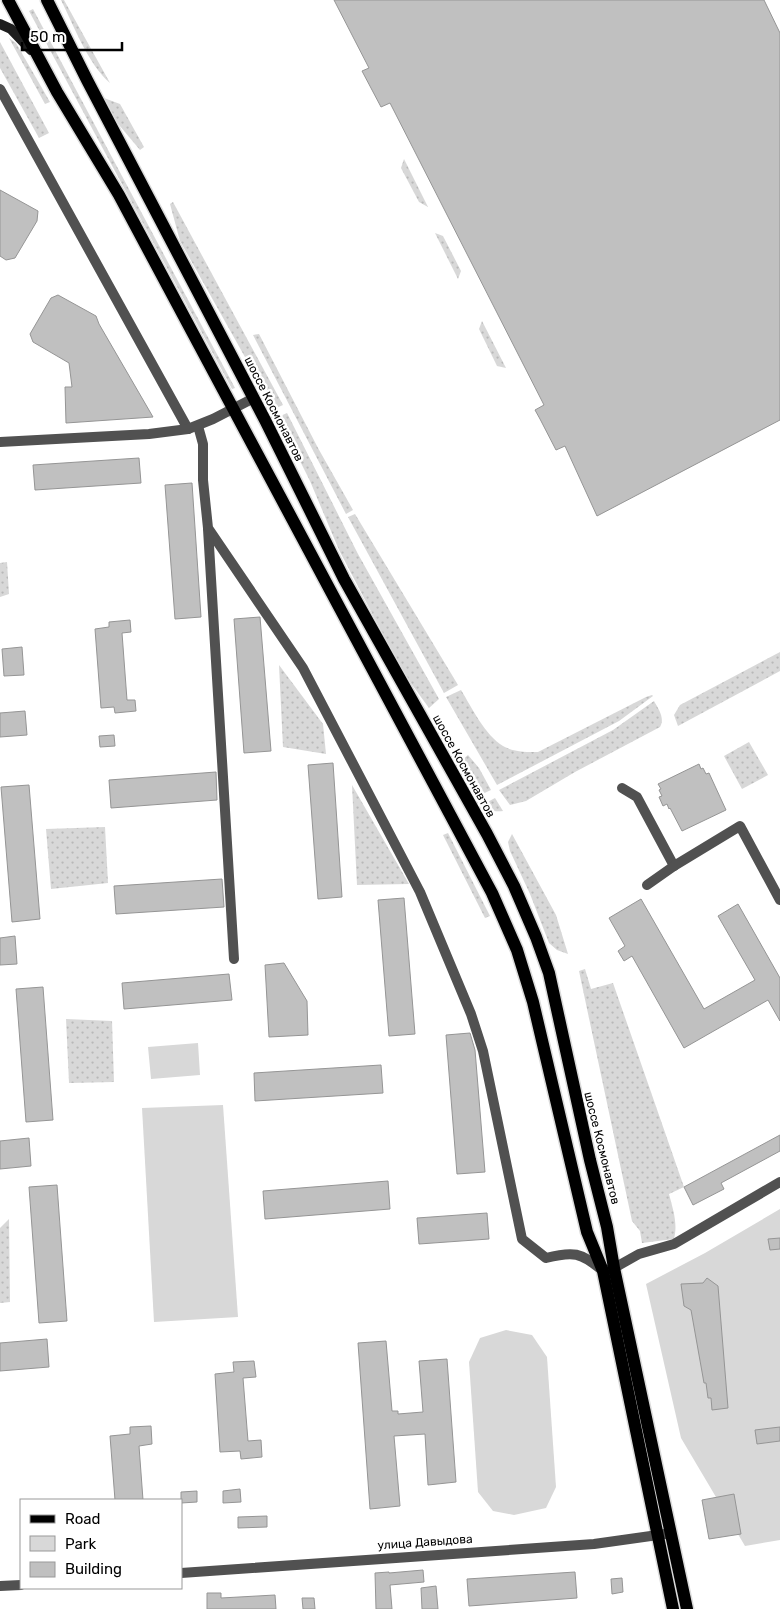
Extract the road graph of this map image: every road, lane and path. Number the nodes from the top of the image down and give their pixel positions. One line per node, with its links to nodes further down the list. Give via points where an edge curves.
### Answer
1 (8, 0): 4 (main road, шоссе Космонавтов)
2 (47, 0): 6 (main road, шоссе Космонавтов)
3 (0, 24): 4 (main road, via 11,29)
4 (40, 59): 7 (main road, шоссе Космонавтов, via 119,195)
5 (0, 89): 8 (street)
6 (254, 398): 7 (street); 17 (main road, шоссе Космонавтов, via 344,579 487,834 536,937 549,973 607,1227)
7 (234, 408): 8 (street); 17 (main road, шоссе Космонавтов, via 492,893 517,950 533,1002 586,1232)
8 (193, 427): 9 (street, via 149,434); 10 (street, via 203,444)
9 (0, 442)
10 (208, 528): 15 (street); 17 (street, via 303,668 420,892 483,1051 522,1239 546,1258 569,1253 589,1258)
11 (622, 788): 12 (street, via 637,797)
12 (674, 866): 13 (street); 14 (street, via 740,826)
13 (647, 885)
14 (780, 900)
15 (234, 959)
16 (780, 1182): 17 (street, via 674,1244 639,1254)
17 (608, 1270): 18 (main road, шоссе Космонавтов); 19 (main road, шоссе Космонавтов)
18 (670, 1533): 19 (street, улица Давыдова); 24 (main road, шоссе Космонавтов)
19 (657, 1536): 20 (street, улица Давыдова, via 594,1544); 23 (main road, шоссе Космонавтов)
20 (182, 1574)
21 (20, 1585): 22 (street)
22 (0, 1586)
23 (673, 1609)
24 (687, 1609)

